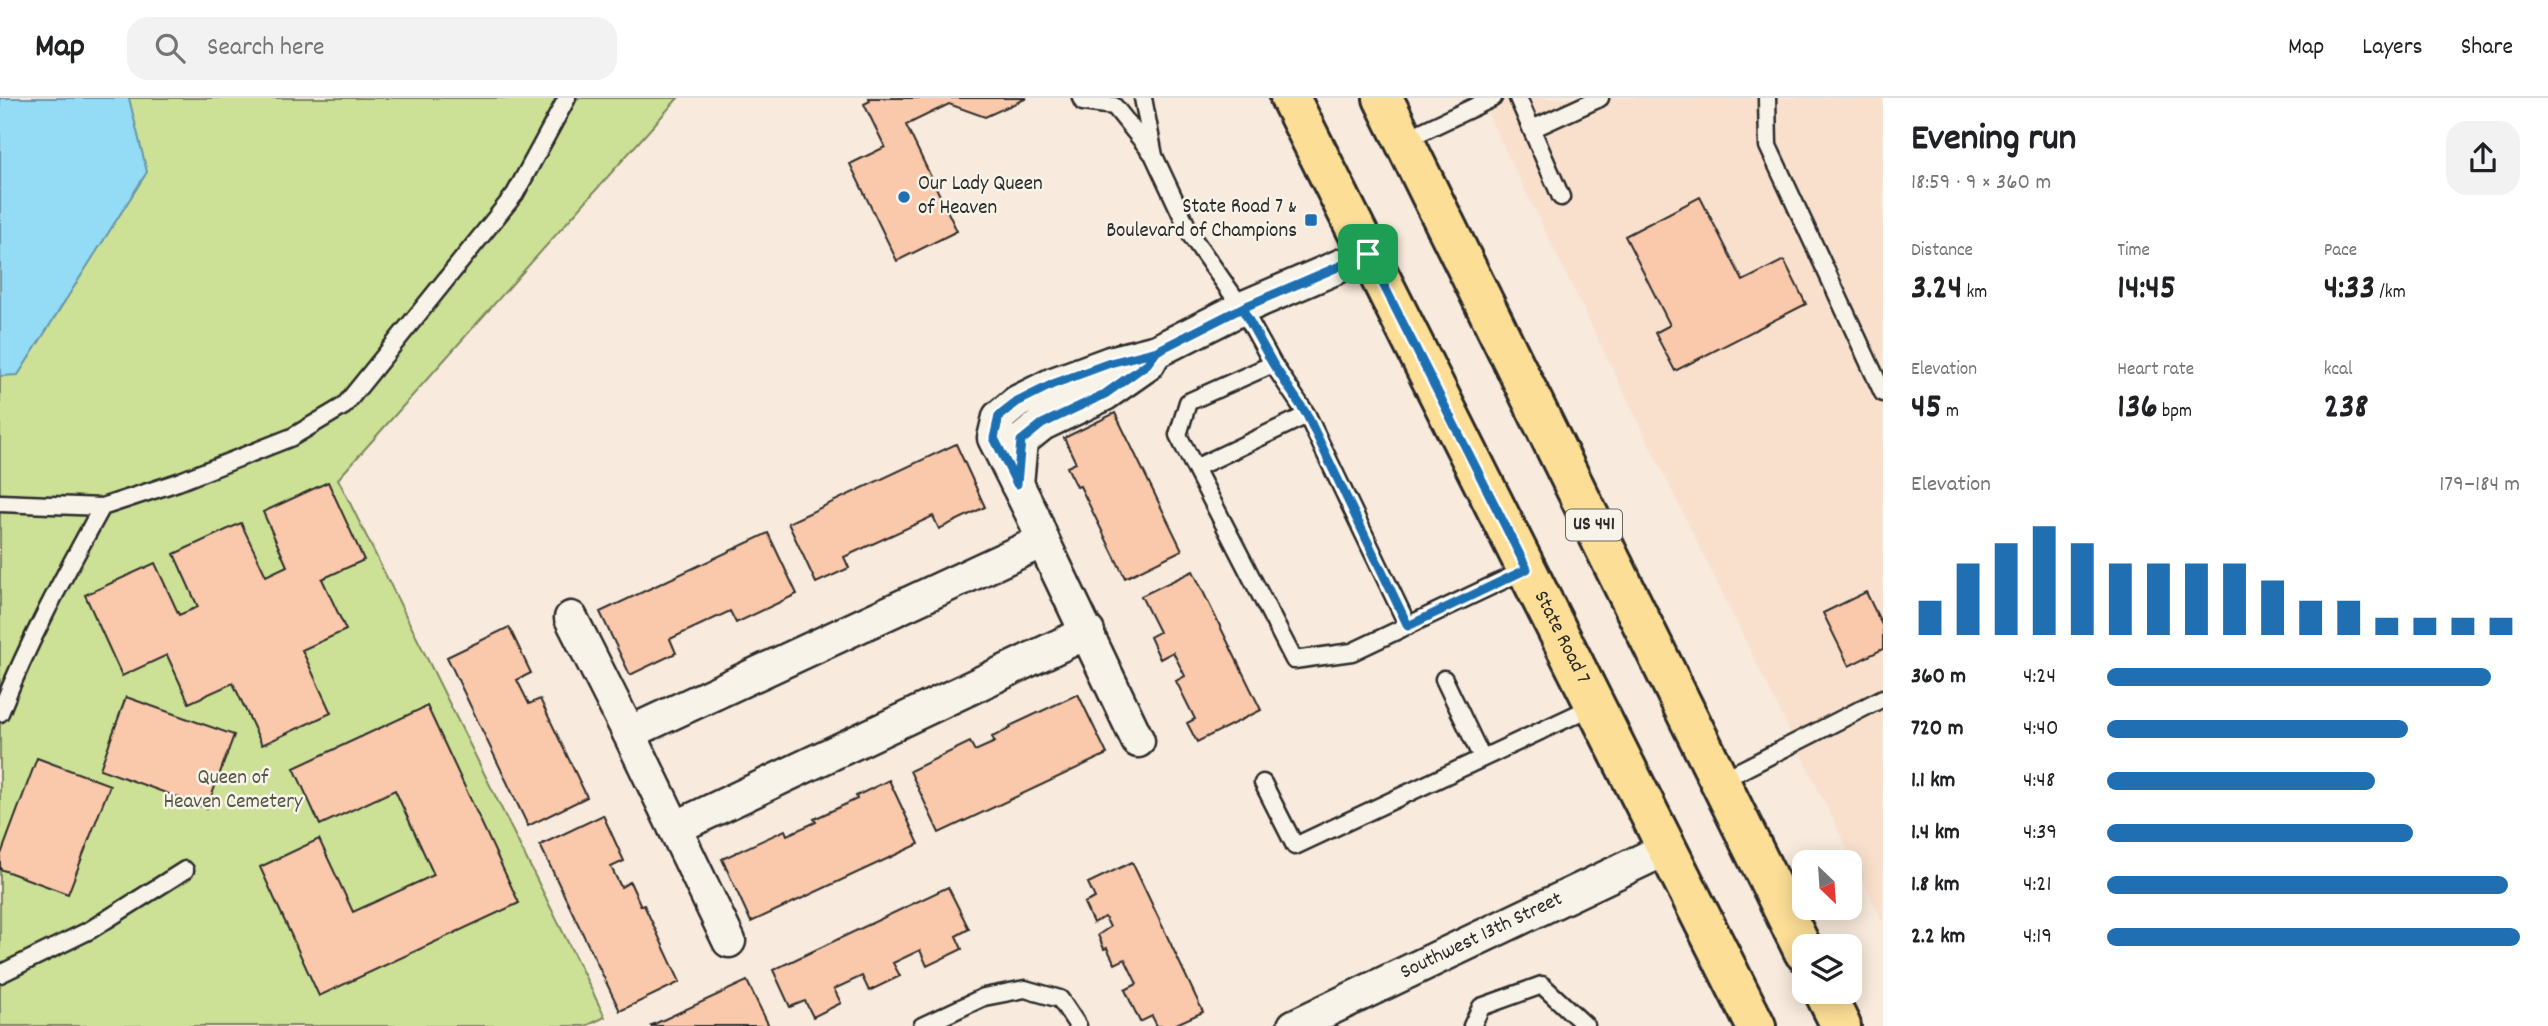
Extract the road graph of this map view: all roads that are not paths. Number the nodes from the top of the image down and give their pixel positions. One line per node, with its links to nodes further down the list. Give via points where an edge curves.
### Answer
1 (567, 98): 21 (lane, via 515,194 344,406 292,437)
2 (1082, 98): 12 (lane, via 1083,102 1114,106)
3 (1143, 98): 12 (lane)
4 (1290, 98): 14 (main road, State Road 7)
5 (1383, 98): 11 (main road, US 441)
6 (1493, 98): 11 (lane)
7 (1518, 98): 10 (lane)
8 (1600, 98): 10 (lane)
9 (1767, 98): 17 (lane, via 1768,146)
10 (1532, 129): 13 (lane)
11 (1404, 140): 34 (main road, US 441)
12 (1154, 156): 15 (lane, via 1192,237)
13 (1561, 197)
14 (1368, 254): 15 (street); 23 (main road, State Road 7)
15 (1242, 308): 16 (lane); 22 (street, via 1157,351 1053,384 999,416 994,438)
16 (1273, 364): 18 (lane); 19 (lane, via 1188,402 1178,435)
17 (1883, 393)
18 (1307, 415): 19 (lane); 25 (lane)
19 (1195, 468): 25 (lane, via 1294,660 1352,652)
20 (0, 503): 21 (lane)
21 (102, 507): 30 (lane, via 53,596)
22 (1042, 541): 26 (street); 31 (street)
23 (1527, 569): 25 (lane); 29 (main road, State Road 7)
24 (570, 618): 31 (street)
25 (1408, 626)
26 (1088, 632): 32 (street); 36 (street)
27 (1444, 679): 33 (lane)
28 (1883, 698): 34 (lane)
29 (1596, 705): 33 (lane); 37 (main road, State Road 7)
30 (0, 713)
31 (629, 733): 36 (street)
32 (1138, 741)
33 (1482, 758): 35 (lane, via 1295,846)
34 (1720, 781): 39 (main road, US 441)
35 (1263, 783)
36 (675, 828): 40 (street)
37 (1668, 848): 45 (street, Southwest 13th Street); 48 (main road, State Road 7)
38 (185, 870): 41 (lane, via 90,930)
39 (1795, 934)
40 (729, 941)
41 (0, 974)
42 (1830, 1004): 49 (main road)
43 (922, 1026): 44 (lane, via 984,997 1025,989 1060,999)
44 (1078, 1026)
45 (1294, 1026)
46 (1472, 1026): 47 (lane, via 1481,1007 1542,985)
47 (1586, 1026)
48 (1756, 1026)
49 (1841, 1026)

